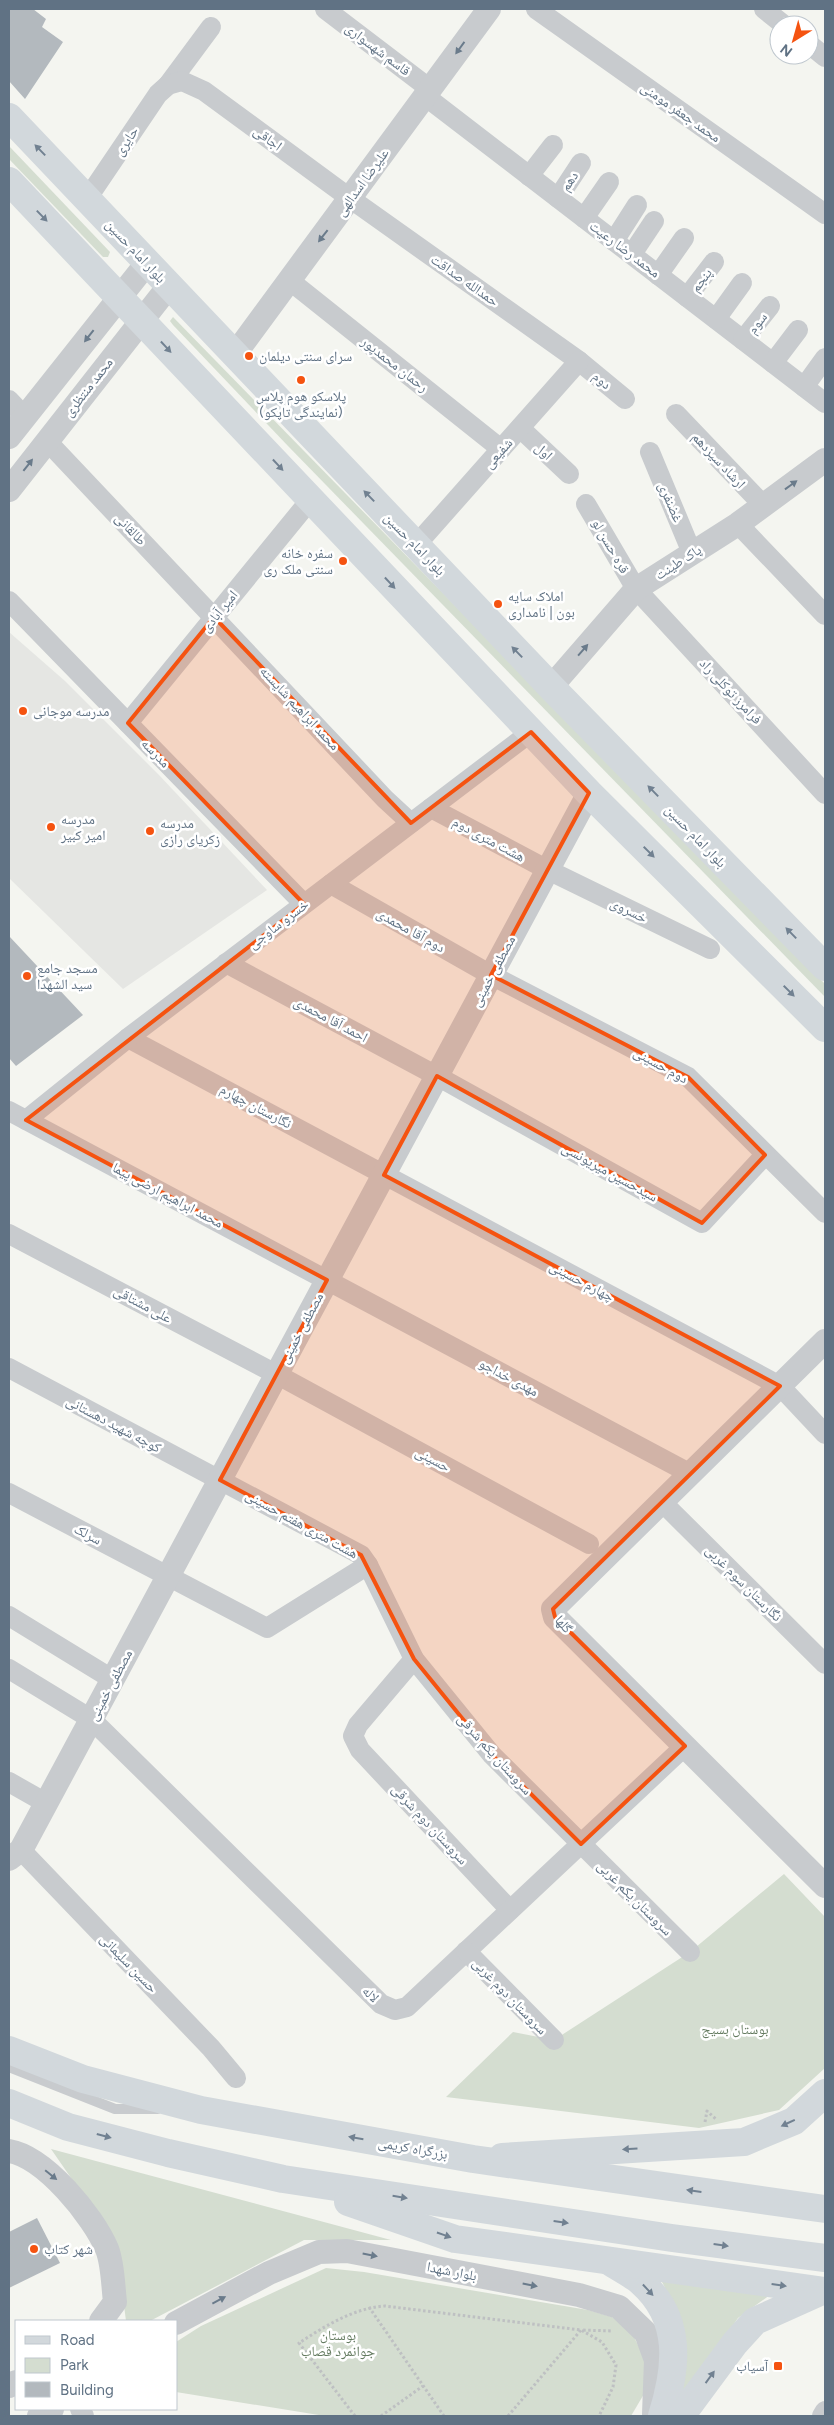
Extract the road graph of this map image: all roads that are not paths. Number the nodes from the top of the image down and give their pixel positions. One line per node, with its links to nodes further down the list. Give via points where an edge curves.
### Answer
1 (325, 9): 6 (street, قاسم شهسواری)
2 (489, 9): 6 (street, علیرضا اسدالهی, one-way to 6)
3 (536, 9): 17 (street, محمد جعفر مومنی)
4 (211, 27): 5 (street, حایری)
5 (175, 83): 14 (street, اجاقی, via 204,91); 15 (street, حایری, via 158,94)
6 (427, 93): 10 (street, محمد رضا رعیت); 14 (street, علیرضا اسدالهی)
7 (9, 117): 15 (main road, بلوار امام حسین, one-way to 7)
8 (553, 145): 10 (street)
9 (581, 163): 13 (street, دهم)
10 (529, 176): 13 (street, محمد رضا رعیت)
11 (9, 181): 29 (main road, one-way to 29)
12 (609, 182): 18 (street)
13 (558, 198): 18 (street, محمد رضا رعیت)
14 (351, 199): 26 (street, علیرضا اسدالهی, one-way to 26); 38 (street, حمدالله صداقت)
15 (87, 200): 24 (main road, بلوار امام حسین)
16 (637, 205): 21 (street)
17 (825, 214)
18 (584, 218): 21 (street, محمد رضا رعیت)
19 (654, 221): 22 (street)
20 (684, 238): 25 (street)
21 (614, 241): 22 (street, محمد رضا رعیت)
22 (632, 254): 25 (street, محمد رضا رعیت)
23 (714, 262): 30 (street, پنجم)
24 (147, 263): 28 (main road, بلوار امام حسین); 29 (street)
25 (658, 275): 30 (street, محمد رضا رعیت)
26 (289, 280): 36 (street, علیرضا اسدالهی); 50 (street, رحمان محمدپور)
27 (742, 283): 32 (street)
28 (169, 286): 33 (street, محمد منتظری); 36 (main road, بلوار امام حسین)
29 (119, 297): 33 (main road); 39 (street, one-way to 39)
30 (687, 297): 32 (street, محمد رضا رعیت)
31 (770, 306): 35 (street, سوم)
32 (716, 319): 35 (street, محمد رضا رعیت)
33 (141, 320): 41 (street, محمد منتظری); 55 (main road, one-way to 55)
34 (798, 330): 40 (street)
35 (743, 340): 40 (street, محمد رضا رعیت)
36 (235, 354): 59 (main road, بلوار امام حسین, one-way to 36)
37 (825, 358): 42 (street)
38 (579, 361): 43 (street, دوم); 47 (street, شفیعی)
39 (68, 363): 41 (street); 45 (street)
40 (773, 363): 42 (street, محمد رضا رعیت)
41 (90, 384): 49 (street, محمد منتظری)
42 (804, 387): 44 (street, محمد رضا رعیت)
43 (625, 399)
44 (825, 402)
45 (17, 408): 48 (street)
46 (676, 414): 57 (street, ارشاد سیزدهم)
47 (520, 428): 50 (street, شفیعی); 53 (street, اول)
48 (9, 437)
49 (47, 441): 54 (street, محمد منتظری, one-way to 49); 64 (street, طالقانی)
50 (501, 449): 59 (street, شفیعی)
51 (650, 452): 60 (street, غضنفری)
52 (825, 460): 57 (street, پاک طینت, one-way to 52)
53 (569, 474)
54 (9, 490)
55 (311, 499): 64 (street, امیر آبادی); 67 (main road, one-way to 67)
56 (586, 504): 61 (street, قره حسن لو)
57 (763, 506): 58 (street, پاک طینت)
58 (738, 524): 60 (street, پاک طینت); 63 (street)
59 (416, 545): 65 (main road, بلوار امام حسین, one-way to 59)
60 (692, 553): 61 (street, پاک طینت)
61 (636, 589): 65 (street, پاک طینت, one-way to 61); 69 (street, فرامرز توکلی راد)
62 (9, 601): 66 (street, مدرسه)
63 (825, 615)
64 (214, 617): 66 (street, امیر آبادی); 71 (street, محمد ابراهیم شایسته)
65 (551, 687): 77 (main road, بلوار امام حسین, one-way to 65)
66 (128, 723): 74 (street, مدرسه)
67 (532, 732): 68 (main road); 70 (street, خسرو ساوجی)
68 (589, 793): 72 (street, مصطفی خمینی); 79 (main road, one-way to 79)
69 (825, 794)
70 (431, 808): 71 (street, خسرو ساوجی); 72 (street, هشت متری دوم)
71 (411, 824): 73 (street, خسرو ساوجی)
72 (548, 870): 75 (street, خسروی); 78 (street, مصطفی خمینی)
73 (330, 884): 74 (street, خسرو ساوجی); 78 (street, دوم آقا محمدی)
74 (304, 904): 76 (street, خسرو ساوجی)
75 (710, 949)
76 (226, 963): 80 (street, خسرو ساوجی); 81 (street, احمد آقا محمدی)
77 (825, 967)
78 (491, 975): 81 (street, مصطفی خمینی); 83 (street, دوم حسینی, via 688,1078)
79 (825, 1028)
80 (128, 1038): 82 (street, خسرو ساوجی); 84 (street, نگارستان چهارم)
81 (437, 1076): 83 (street, سیدحسین میریونسی, via 702,1222); 84 (street, مصطفی خمینی)
82 (17, 1115): 87 (street, محمد ابراهیم ارضی پیما)
83 (765, 1156): 85 (street, دوم حسینی)
84 (384, 1175): 87 (street, مصطفی خمینی); 91 (street, چهارم حسینی)
85 (825, 1213)
86 (9, 1234): 90 (street, علی مشتاقی)
87 (327, 1280): 90 (street, مصطفی خمینی); 93 (street, مهدی خداجو)
88 (825, 1341): 91 (street, گلها)
89 (9, 1368): 94 (street, کوچه شهید دهستانی)
90 (276, 1374): 94 (street, مصطفی خمینی); 97 (street, حسینی)
91 (780, 1386): 92 (street, چهارم حسینی); 93 (street, گلها)
92 (825, 1434)
93 (691, 1474): 96 (street, گلها)
94 (220, 1480): 98 (street, هشت متری هفتم حسینی, via 348,1546); 99 (street, مصطفی خمینی)
95 (9, 1493): 99 (street, سرلک)
96 (662, 1502): 102 (street, نگارستان سوم غربی); 106 (street, گلها, via 553,1610 556,1617)
97 (589, 1544)
98 (368, 1565): 99 (street, سرلک, via 267,1628); 101 (street, هشت متری هفتم حسینی)
99 (168, 1576): 104 (street, مصطفی خمینی)
100 (9, 1616): 104 (street)
101 (414, 1659): 109 (street, سروستان یکم شرقی, via 492,1755); 112 (street, سروستان دوم شرقی, via 358,1725 353,1736 360,1750)
102 (825, 1664)
103 (9, 1670): 105 (street, لاله)
104 (112, 1679): 105 (street, مصطفی خمینی)
105 (91, 1719): 108 (street, مصطفی خمینی); 113 (street, لاله, via 381,2004 395,2010 407,2006)
106 (685, 1746): 109 (street, لاله); 111 (street, گلها)
107 (9, 1782): 108 (street)
108 (46, 1803): 110 (street, مصطفی خمینی)
109 (581, 1844): 112 (street, لاله); 114 (street, سروستان یکم غربی)
110 (15, 1854): 118 (street, حسین سلیمانی, via 211,2048)
111 (825, 1886)
112 (510, 1910): 113 (street, لاله)
113 (466, 1951): 115 (street, سروستان دوم غربی)
114 (690, 1952)
115 (554, 2040)
116 (9, 2050): 121 (main road, بزرگراه کریمی, via 83,2079)
117 (9, 2067): 121 (lane, via 115,2109)
118 (236, 2078)
119 (825, 2093): 125 (main road, one-way to 125, via 794,2121 744,2142)
120 (9, 2103): 123 (main road)
121 (201, 2110): 125 (main road, بزرگراه کریمی, one-way to 121)
122 (9, 2112): 123 (main road)
123 (68, 2126): 126 (main road, one-way to 126)
124 (9, 2150): 133 (street, one-way to 133, via 52,2174 81,2208 107,2250 115,2302)
125 (473, 2159): 128 (main road, بزرگراه کریمی, one-way to 125)
126 (283, 2179): 130 (main road, one-way to 130); 131 (main road, one-way to 131, via 455,2239)
127 (825, 2190): 128 (main road, via 794,2190)
128 (742, 2198): 129 (main road, بزرگراه کریمی)
129 (825, 2209)
130 (825, 2258)
131 (609, 2261): 132 (main road, one-way to 132); 139 (main road, one-way to 139, via 641,2282 660,2302 672,2327 675,2355)
132 (823, 2291): 140 (main road, one-way to 132, via 735,2343 755,2322)
133 (101, 2320)
134 (178, 2322): 138 (street, بلوار شهدا, one-way to 138, via 269,2273 319,2252 348,2251 578,2295 619,2307 646,2333 656,2360)
135 (50, 2410): 137 (street)
136 (825, 2411): 141 (street)
137 (39, 2416)
138 (654, 2416)
139 (662, 2416)
140 (681, 2416)
141 (822, 2416)

